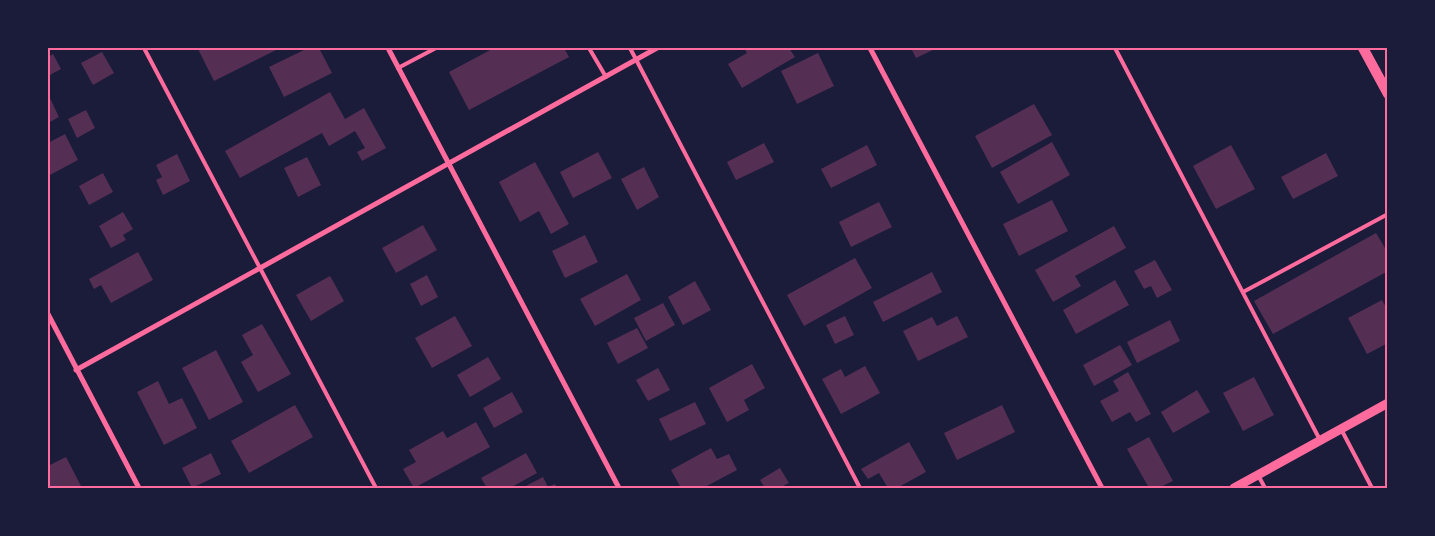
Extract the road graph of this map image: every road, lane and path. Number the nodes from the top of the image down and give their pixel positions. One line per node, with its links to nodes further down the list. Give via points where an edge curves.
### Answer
1 (144, 48): 16 (lane)
2 (388, 48): 11 (street)
3 (436, 48): 11 (lane)
4 (589, 48): 12 (lane)
5 (630, 48): 10 (lane)
6 (657, 48): 10 (street)
7 (870, 48): 28 (street)
8 (1115, 48): 17 (lane)
9 (1363, 48): 13 (main road)
10 (636, 59): 12 (street); 27 (lane)
11 (398, 68): 14 (street)
12 (606, 77): 14 (street)
13 (1388, 94)
14 (447, 164): 16 (street); 26 (street)
15 (1388, 214): 17 (lane)
16 (260, 268): 19 (street); 25 (lane)
17 (1243, 292): 22 (lane)
18 (48, 314): 19 (street)
19 (76, 370): 24 (street)
20 (1388, 403): 21 (street)
21 (1341, 429): 22 (street); 31 (lane)
22 (1321, 440): 23 (street)
23 (1258, 475): 29 (street); 30 (lane)
24 (139, 488)
25 (376, 488)
26 (619, 488)
27 (860, 488)
28 (1102, 488)
29 (1234, 488)
30 (1265, 488)
31 (1372, 488)

